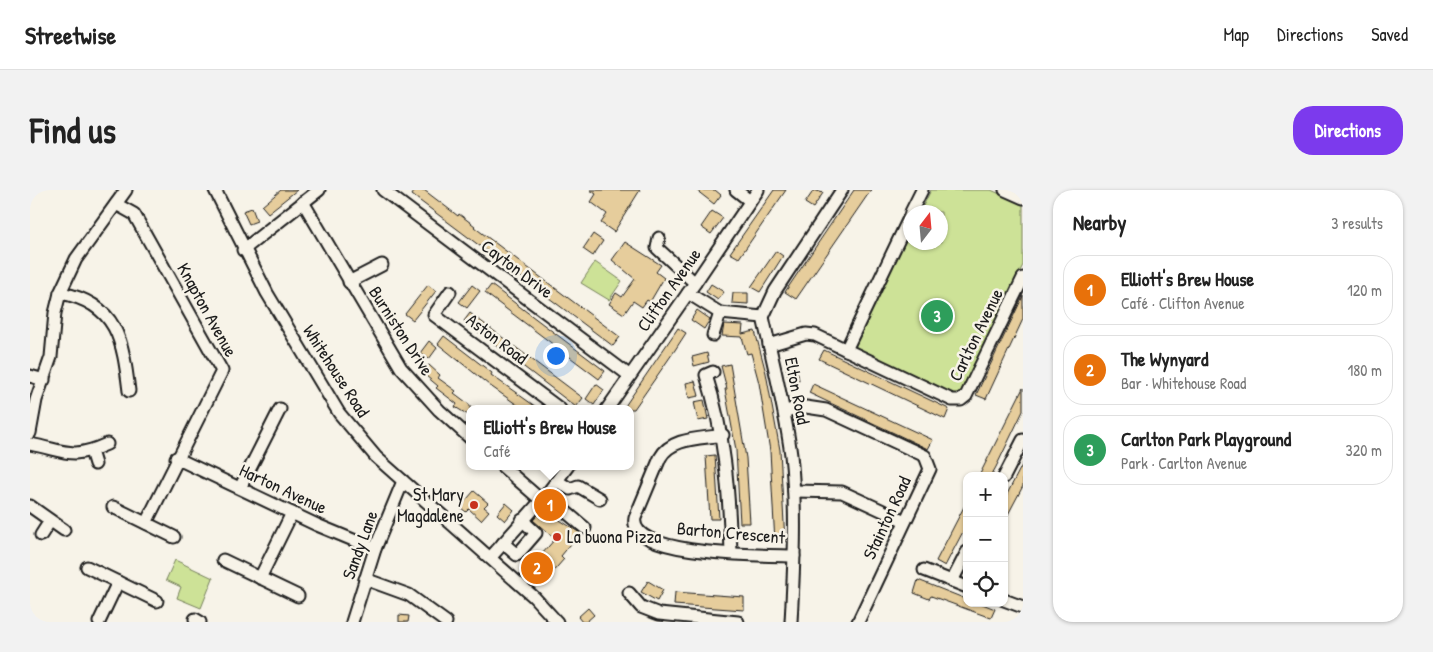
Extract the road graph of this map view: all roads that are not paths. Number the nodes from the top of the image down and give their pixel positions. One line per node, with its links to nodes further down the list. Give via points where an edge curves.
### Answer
1 (126, 190): 13 (street)
2 (215, 190): 17 (street, Whitehouse Road)
3 (320, 190): 12 (street)
4 (382, 190): 31 (street, Cayton Drive)
5 (736, 190): 11 (street)
6 (758, 190): 11 (street, Clifton Avenue)
7 (842, 190): 25 (street, via 775,291)
8 (922, 190): 14 (street)
9 (1005, 190): 10 (street)
10 (1023, 198)
11 (750, 201): 21 (street, Clifton Avenue)
12 (303, 202): 17 (street); 20 (street, Burniston Drive)
13 (116, 204): 23 (street, via 76,259); 45 (street, Knapton Avenue, via 134,214 222,371)
14 (915, 205)
15 (903, 230): 28 (street)
16 (659, 238): 21 (street, via 657,248)
17 (243, 250): 50 (street, Whitehouse Road, via 339,414 376,456)
18 (382, 265): 20 (street, Burniston Drive)
19 (1023, 278): 28 (street, Carlton Avenue, via 966,396 961,400 952,400)
20 (349, 282): 39 (street, Burniston Drive, via 401,368 438,410)
21 (692, 288): 24 (street); 31 (street, Clifton Avenue)
22 (450, 292): 34 (street, Aston Road, via 434,315)
23 (60, 293): 32 (street, via 51,357); 33 (street, via 91,303 110,319 133,374)
24 (720, 313): 25 (street); 26 (street)
25 (762, 317): 27 (street, Elton Road)
26 (713, 335)
27 (769, 345): 28 (street, Carlton Avenue, via 806,334); 37 (street, Elton Road)
28 (846, 350)
29 (713, 372): 40 (street, via 706,375)
30 (30, 376): 32 (street)
31 (630, 376): 35 (street, Clifton Avenue)
32 (44, 380): 38 (street, via 36,400)
33 (130, 391)
34 (555, 405)
35 (610, 405)
36 (280, 409): 52 (street)
37 (784, 411): 53 (street, Elton Road); 61 (street, Stainton Road, via 806,407 826,410 924,456 930,469)
38 (30, 433)
39 (466, 434)
40 (722, 435): 69 (street, via 730,509); 69 (street, Barton Crescent, via 674,443 666,449 634,524 639,533 669,546)
41 (1023, 440): 49 (street)
42 (30, 444): 44 (street, via 70,455)
43 (107, 444): 44 (street)
44 (91, 452): 46 (street)
45 (176, 458): 52 (street, Harton Avenue); 62 (street, Knapton Avenue)
46 (95, 464)
47 (507, 470): 54 (street)
48 (565, 470): 51 (street)
49 (1007, 472)
50 (404, 481): 68 (street, Sandy Lane); 71 (street, Whitehouse Road)
51 (558, 481): 54 (street); 55 (street, via 570,490 578,486)
52 (240, 488): 58 (street, Harton Avenue)
53 (794, 491): 61 (street, via 842,492); 70 (street, Elton Road)
54 (543, 498): 59 (street); 63 (street)
55 (600, 499)
56 (30, 506): 60 (street)
57 (113, 507): 62 (street)
58 (292, 513): 68 (street, Harton Avenue); 76 (street)
59 (522, 520): 67 (street); 67 (street, via 536,533 517,555)
60 (50, 521): 64 (street); 65 (street)
61 (905, 521): 93 (street, Stainton Road)
62 (146, 523): 66 (street)
63 (585, 528)
64 (64, 530)
65 (40, 535)
66 (174, 536)
67 (502, 543): 71 (street)
68 (376, 549): 77 (street, Sandy Lane)
69 (730, 553): 70 (street, Barton Crescent)
70 (794, 556): 92 (street, Elton Road)
71 (490, 558): 90 (street, Whitehouse Road)
72 (223, 560): 76 (street)
73 (963, 560): 78 (street)
74 (87, 567): 79 (street)
75 (924, 570): 78 (street)
76 (260, 578): 82 (street)
77 (365, 579): 87 (street, via 409,595); 89 (street, Sandy Lane)
78 (952, 581): 80 (street)
79 (118, 582): 83 (street); 88 (street)
80 (963, 585)
81 (629, 594): 86 (street, via 641,607)
82 (298, 596)
83 (157, 601)
84 (1008, 601): 85 (street)
85 (1023, 607)
86 (684, 619): 91 (street)
87 (439, 620)
88 (99, 622)
89 (352, 622)
90 (557, 622)
91 (738, 622)
92 (791, 622)
93 (858, 622)

